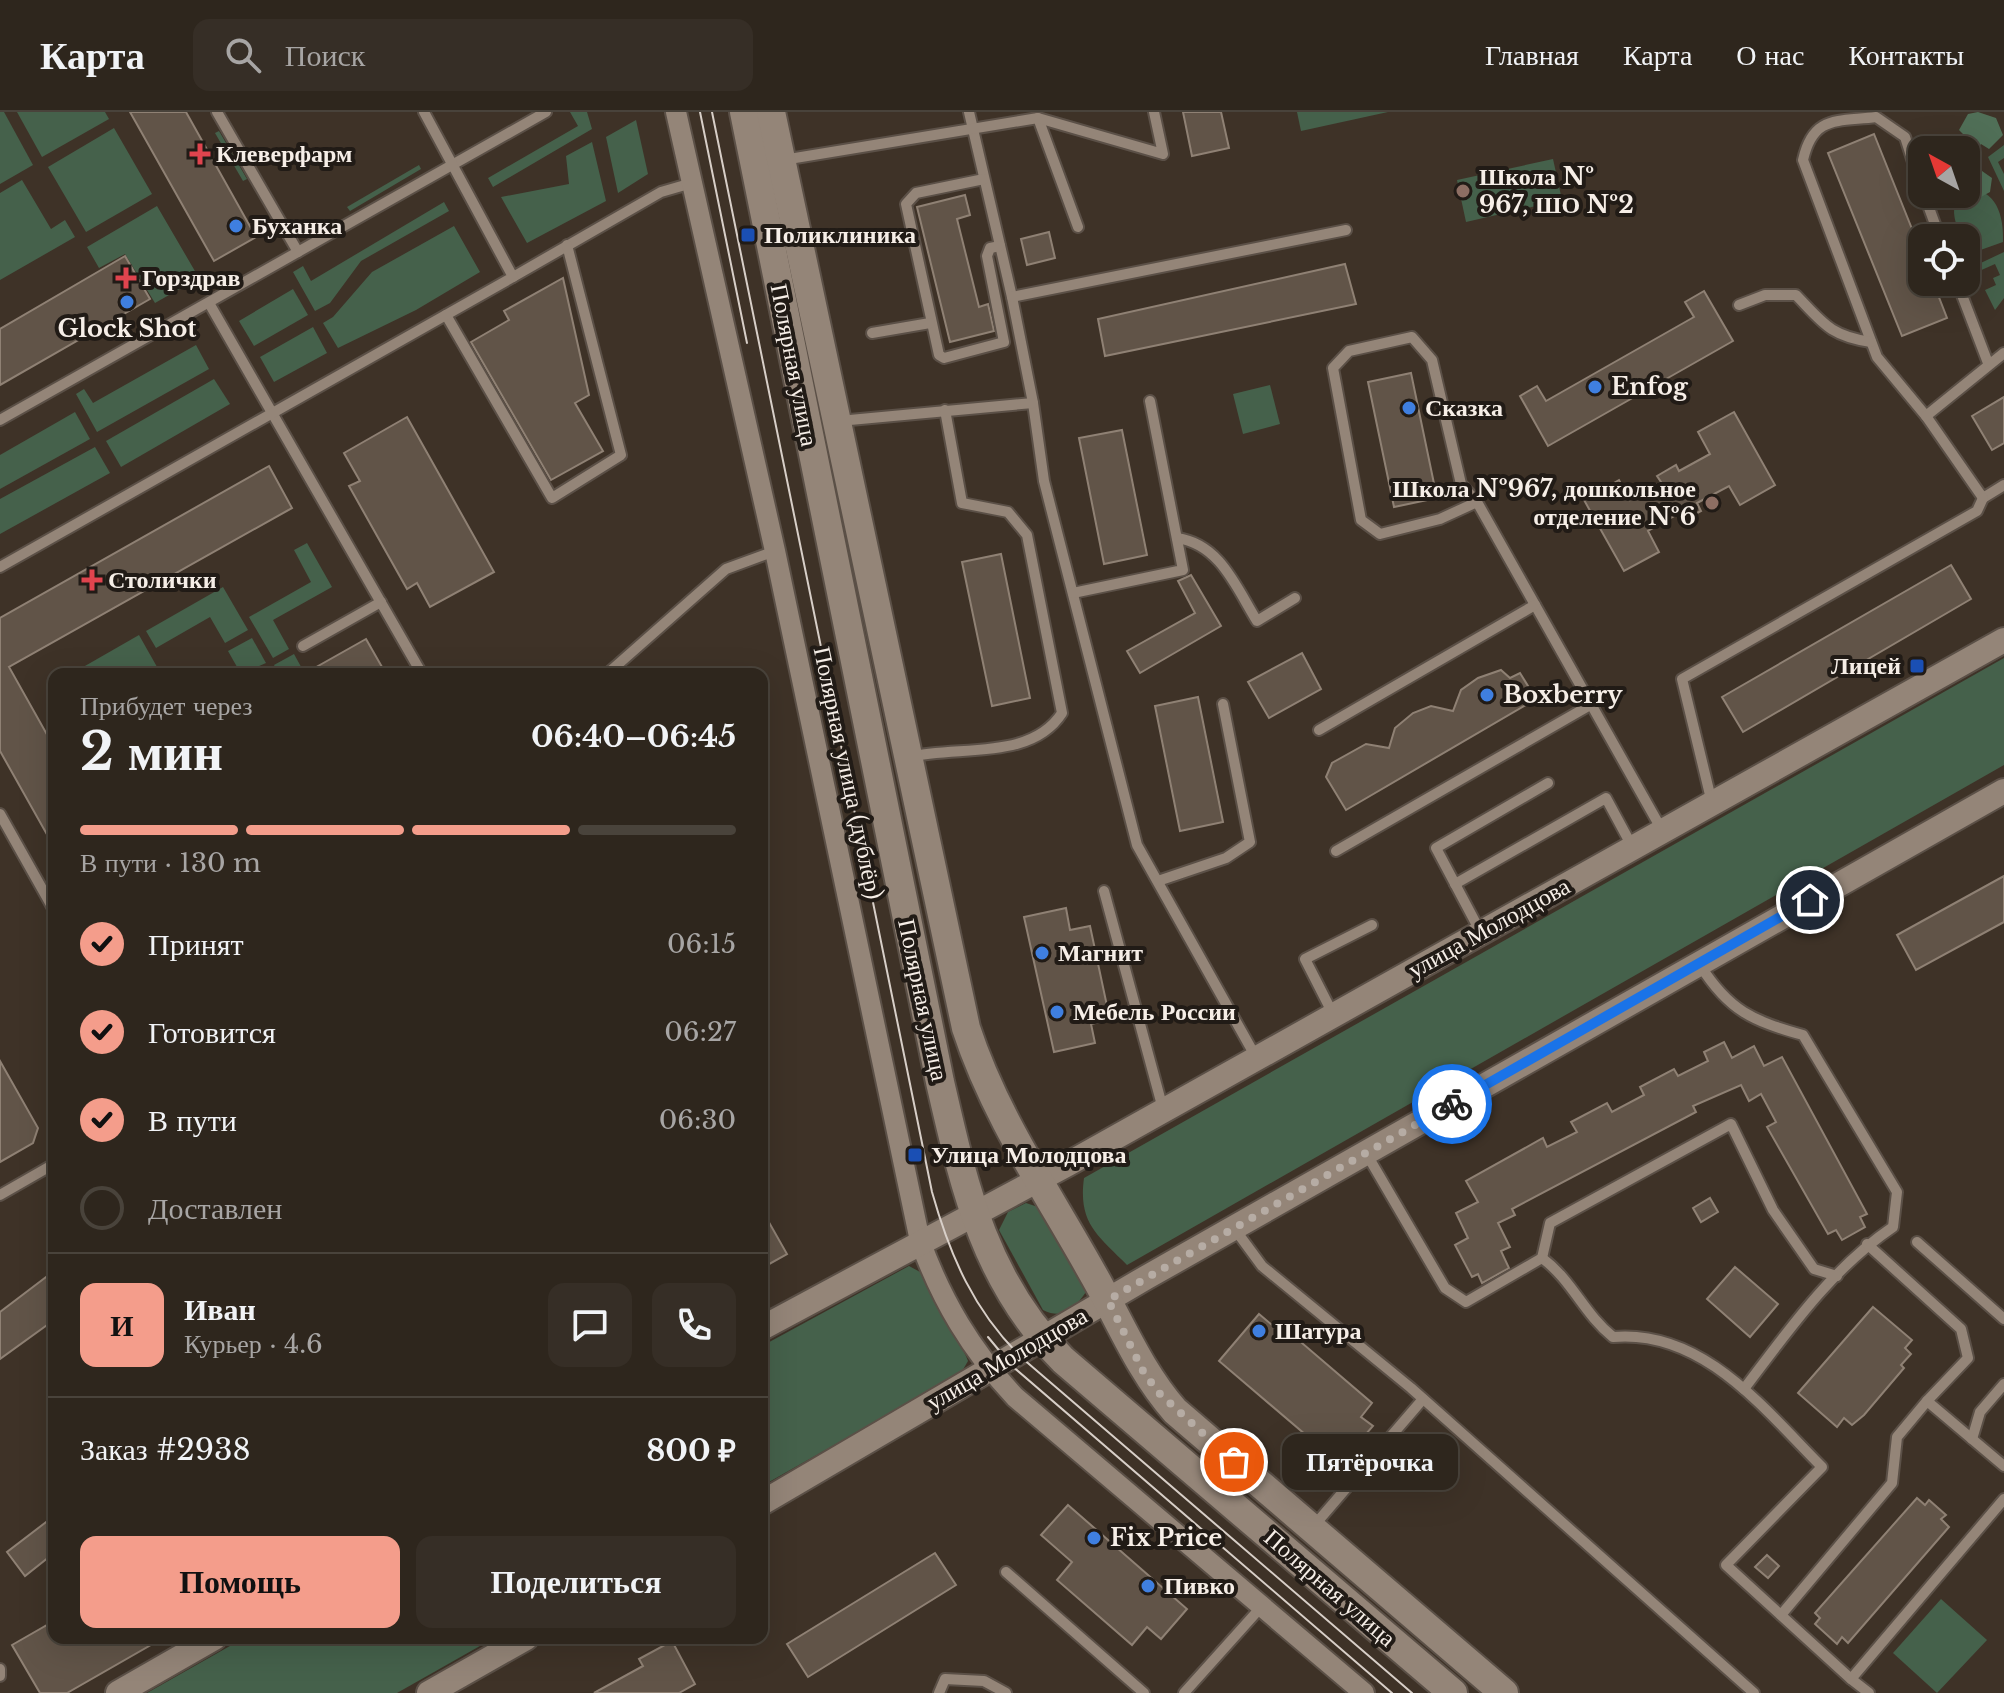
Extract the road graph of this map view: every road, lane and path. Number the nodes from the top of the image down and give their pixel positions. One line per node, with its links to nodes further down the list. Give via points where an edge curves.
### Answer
1 (217, 112): 20 (lane)
2 (424, 112): 13 (lane)
3 (546, 112): 13 (lane)
4 (676, 112): 15 (street, Полярная улица (дублёр))
5 (744, 112): 78 (main road, Полярная улица, via 937,1068)
6 (771, 112): 12 (main road, Полярная улица)
7 (969, 112): 10 (lane)
8 (1154, 112): 9 (lane, via 1163,154)
9 (1038, 118): 10 (lane); 16 (lane)
10 (972, 129): 12 (lane); 14 (lane)
11 (1908, 146): 29 (lane, via 1905,137 1876,117 1822,124 1808,139 1803,160)
12 (781, 160): 38 (main road, Полярная улица)
13 (452, 165): 20 (lane); 21 (lane)
14 (984, 179): 19 (lane); 27 (lane, via 916,193 906,204)
15 (692, 183): 18 (lane, via 661,192); 43 (street, Полярная улица (дублёр))
16 (1078, 227)
17 (1346, 230): 23 (lane)
18 (567, 245): 21 (lane); 26 (lane, via 621,455 552,498)
19 (1000, 246): 23 (lane); 27 (lane, via 990,248 987,256 1004,342 944,358 936,349)
20 (298, 252): 24 (lane)
21 (513, 277): 26 (lane)
22 (1962, 296): 31 (lane)
23 (1012, 297): 33 (lane)
24 (209, 303): 35 (lane); 37 (lane)
25 (1739, 305): 29 (lane, via 1765,295 1796,295 1842,338)
26 (446, 315): 35 (lane)
27 (930, 323): 28 (lane)
28 (872, 333)
29 (1871, 342): 36 (lane, via 1877,357)
30 (2004, 353): 31 (lane)
31 (1988, 363): 36 (lane)
32 (1150, 401): 42 (lane)
33 (1033, 403): 34 (lane); 45 (lane, via 1044,481)
34 (945, 410): 38 (lane); 56 (lane, via 962,503 1008,512 1027,535 1062,713 1050,731 1018,745)
35 (274, 413): 44 (lane); 47 (lane)
36 (1926, 416): 40 (lane)
37 (0, 420)
38 (837, 421): 56 (main road, Полярная улица)
39 (2002, 491): 40 (lane)
40 (1983, 498): 59 (lane, via 1977,511 1682,679)
41 (1477, 502): 41 (lane, via 1461,484 1432,360 1412,337 1349,351 1333,368 1361,520 1380,534 1440,519); 48 (lane)
42 (1177, 538): 45 (lane, via 1183,570); 46 (lane, via 1196,540 1222,563 1257,621)
43 (775, 551): 52 (lane, via 726,569); 80 (street, Полярная улица (дублёр))
44 (0, 567)
45 (1073, 593): 64 (lane, via 1137,845)
46 (1295, 598)
47 (381, 602): 50 (lane); 51 (lane)
48 (1535, 605): 54 (lane); 55 (lane)
49 (2004, 640): 59 (street, улица Молодцова)
50 (303, 646)
51 (419, 668)
52 (614, 668)
53 (1223, 704): 64 (lane, via 1250,842 1226,858)
54 (1592, 704): 61 (lane); 63 (lane)
55 (1319, 730)
56 (907, 758): 76 (main road, Полярная улица, via 966,1028 980,1072)
57 (1548, 783): 65 (lane, via 1436,848)
58 (2004, 791): 70 (street, улица Молодцова)
59 (1712, 804): 61 (street, улица Молодцова)
60 (0, 814): 67 (lane)
61 (1663, 831): 62 (street, улица Молодцова)
62 (1633, 848): 65 (lane, via 1606,798); 69 (street, улица Молодцова)
63 (1336, 851)
64 (1158, 881): 72 (lane)
65 (1455, 884): 69 (lane)
66 (1104, 891): 73 (lane)
67 (48, 899)
68 (1372, 925): 71 (lane, via 1305,959)
69 (1481, 933): 71 (street, улица Молодцова)
70 (1699, 963): 74 (street, улица Молодцова); 82 (lane, via 1718,994 1755,1021 1803,1035 1897,1192 1893,1227)
71 (1334, 1016): 72 (street, улица Молодцова)
72 (1257, 1059): 73 (street, улица Молодцова)
73 (1164, 1110): 76 (street, улица Молодцова)
74 (1365, 1153): 79 (street, улица Молодцова); 83 (lane, via 1445,1288 1466,1302)
75 (48, 1167): 77 (lane)
76 (1038, 1179): 78 (street, улица Молодцова); 85 (main road, Полярная улица)
77 (0, 1195)
78 (972, 1213): 80 (street, улица Молодцова); 88 (main road, Полярная улица, via 1023,1314)
79 (1234, 1228): 85 (street, улица Молодцова); 92 (lane, via 1262,1266)
80 (920, 1241): 87 (street, улица Молодцова); 89 (street, Полярная улица (дублёр), via 948,1308)
81 (1917, 1242): 86 (lane)
82 (1867, 1244): 84 (lane); 93 (lane, via 1961,1329 1968,1358)
83 (1542, 1258): 84 (lane, via 1550,1223 1731,1124 1773,1210 1814,1269); 91 (lane, via 1561,1272 1594,1322 1613,1337 1636,1335 1690,1349)
84 (1837, 1276): 91 (lane)
85 (1108, 1300): 88 (street, улица Молодцова); 98 (main road, Полярная улица, via 1159,1393)
86 (2004, 1319)
87 (768, 1325)
88 (1042, 1338): 89 (street, улица Молодцова); 114 (main road, Полярная улица)
89 (990, 1369): 96 (street, улица Молодцова); 100 (street, Полярная улица (дублёр), via 1015,1397)
90 (2004, 1384): 94 (lane, via 1980,1412)
91 (1744, 1389): 101 (lane, via 1822,1467 1726,1565)
92 (1423, 1399): 98 (lane); 116 (lane)
93 (1927, 1401): 94 (lane); 101 (lane, via 1897,1437 1892,1483)
94 (1972, 1439): 95 (lane)
95 (2004, 1466)
96 (768, 1499)
97 (2004, 1499): 106 (lane)
98 (1312, 1528): 115 (main road, Полярная улица)
99 (1006, 1572): 111 (lane)
100 (1263, 1605): 112 (lane); 113 (street, Полярная улица (дублёр))
101 (1781, 1615): 106 (lane)
102 (204, 1644): 107 (street)
103 (515, 1644): 108 (street)
104 (0, 1669): 105 (lane)
105 (0, 1676)
106 (1851, 1679): 117 (lane)
107 (118, 1693)
108 (429, 1693)
109 (939, 1693): 110 (lane, via 945,1679 984,1681)
110 (1006, 1693)
111 (1144, 1693)
112 (1184, 1693)
113 (1364, 1693)
114 (1453, 1693)
115 (1504, 1693)
116 (1754, 1693)
117 (1869, 1693)

